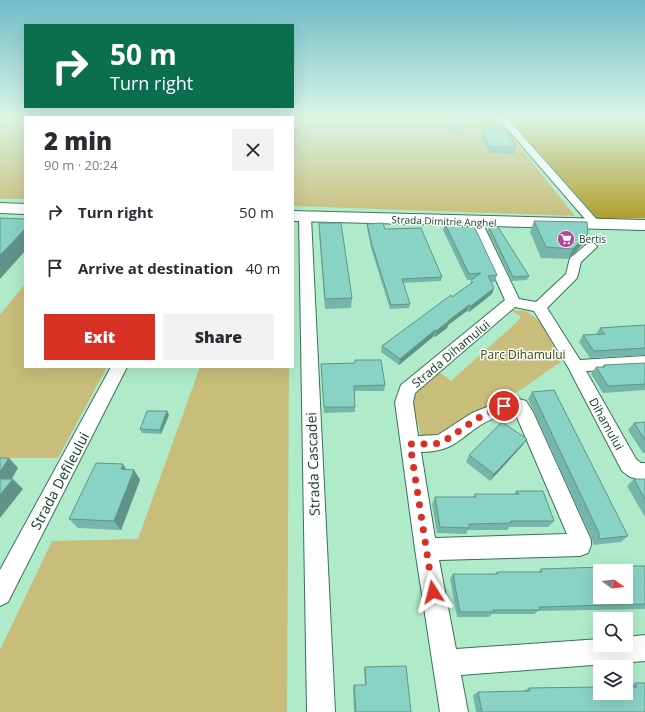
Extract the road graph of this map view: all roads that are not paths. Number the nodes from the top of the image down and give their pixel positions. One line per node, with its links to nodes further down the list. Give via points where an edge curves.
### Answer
1 (531, 151): 6 (street)
2 (0, 208): 3 (street)
3 (24, 209)
4 (299, 217): 5 (street, Strada Dimitrie Anghel); 20 (street, Strada Cascadei)
5 (476, 222): 6 (street, Strada Dimitrie Anghel); 9 (street)
6 (596, 225): 7 (street, Strada Dimitrie Anghel)
7 (643, 227)
8 (591, 247): 10 (street, via 575,262 572,274)
9 (512, 302): 10 (street); 14 (street, Strada Dihamului, via 407,390 404,402)
10 (539, 307): 12 (street, Dihamului)
11 (645, 362): 12 (street)
12 (575, 366): 15 (street, Dihamului, via 629,465 637,471)
13 (118, 368): 17 (street, Strada Defileului)
14 (410, 444): 16 (street, Strada Dihamului); 16 (street, via 443,442 478,418 512,404 520,406 580,540 580,545)
15 (645, 472)
16 (426, 549): 19 (street, Strada Dihamului)
17 (0, 594)
18 (645, 648): 19 (street)
19 (445, 663): 21 (street, Strada Dihamului)
20 (322, 712)
21 (454, 712)

